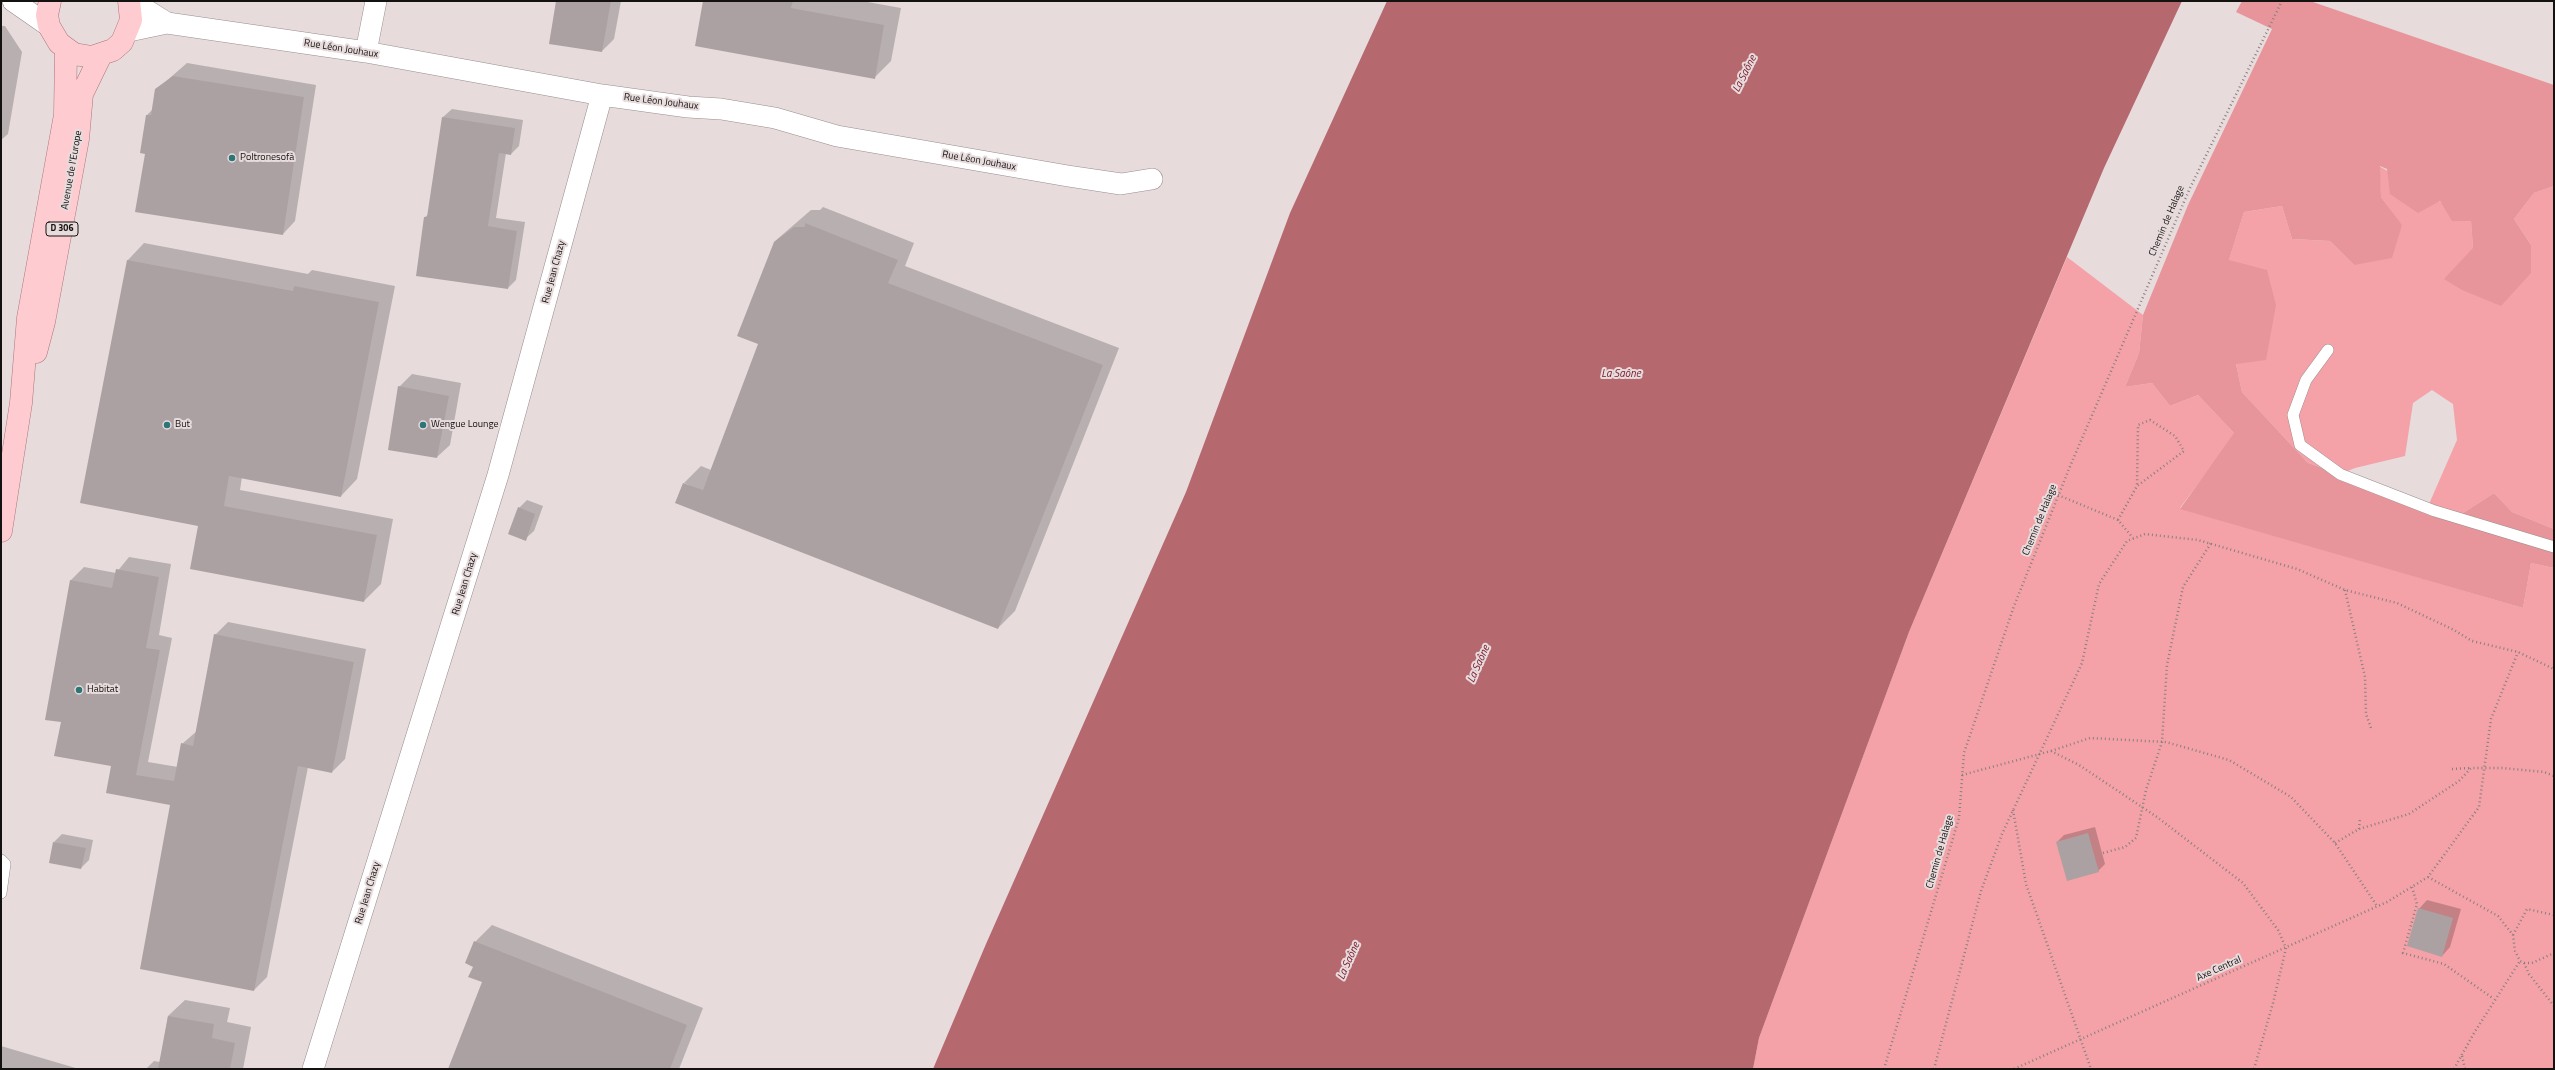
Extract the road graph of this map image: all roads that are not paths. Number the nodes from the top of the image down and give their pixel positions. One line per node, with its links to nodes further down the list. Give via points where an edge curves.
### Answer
1 (15, 1): 6 (street)
2 (50, 1): 6 (main road, via 47,15)
3 (130, 1): 5 (street, Rue Léon Jouhaux); 7 (main road)
4 (376, 1): 9 (street)
5 (167, 24): 7 (street, Rue Léon Jouhaux); 9 (street, Rue Léon Jouhaux)
6 (49, 26): 8 (main road)
7 (129, 31): 10 (main road, via 113,50)
8 (66, 50): 10 (main road, via 83,56); 14 (main road, Avenue de l'Europe / D 306, via 64,115 28,318)
9 (366, 52): 11 (street, Rue Léon Jouhaux)
10 (101, 55): 14 (main road, Avenue de l'Europe / D 306, via 82,94 78,139 44,322)
11 (602, 95): 12 (street, Rue Léon Jouhaux, via 775,118 837,136 1068,176 1121,184); 19 (street, Rue Jean Chazy, via 498,475)
12 (1152, 179)
13 (2328, 350): 16 (lane, via 2306,380 2293,415 2300,445 2340,474 2435,510)
14 (21, 403): 15 (main road, Avenue de l'Europe / D 306)
15 (1, 532)
16 (2554, 548)
17 (1, 860): 18 (lane, via 5,864)
18 (1, 892)
19 (313, 1069)

